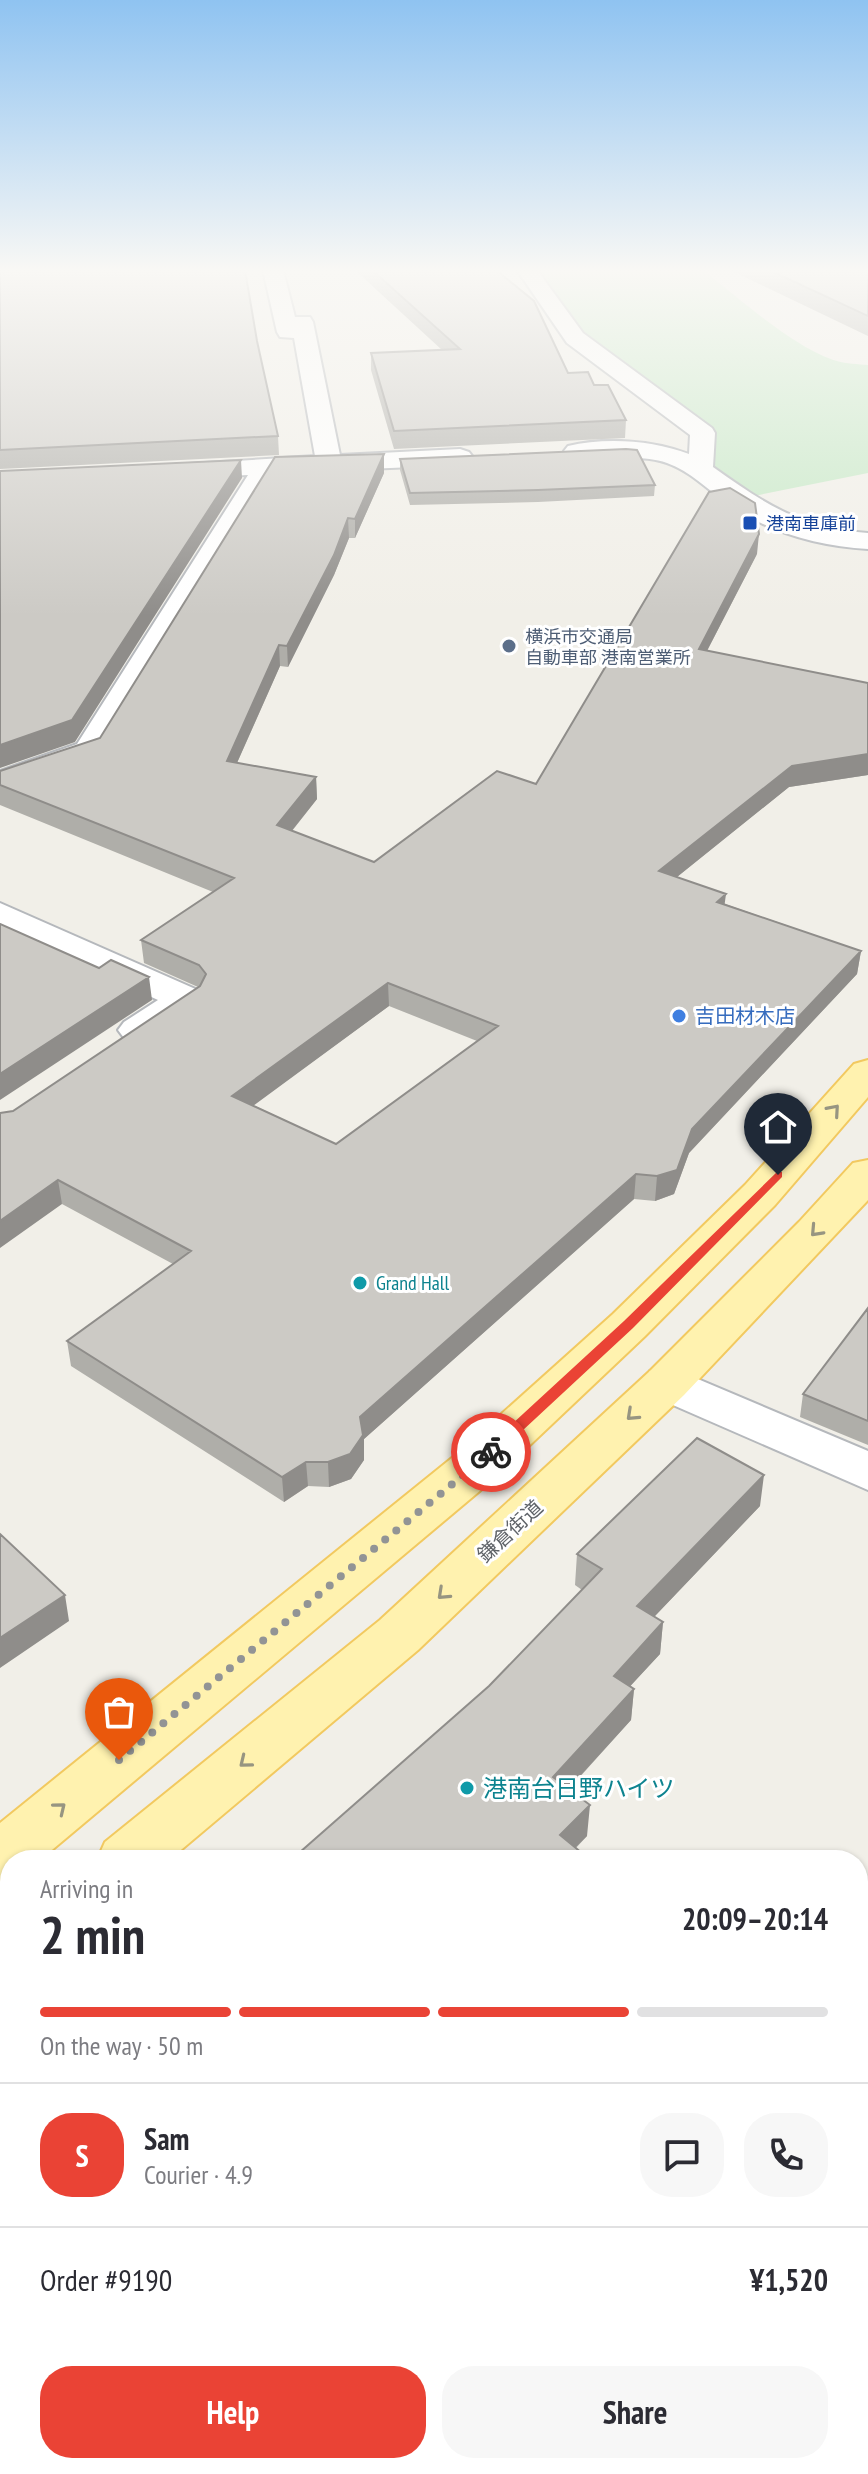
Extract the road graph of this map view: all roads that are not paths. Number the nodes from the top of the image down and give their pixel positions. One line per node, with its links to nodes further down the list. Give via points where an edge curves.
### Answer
1 (314, 385): 5 (street)
2 (639, 385): 7 (street, via 703,433)
3 (547, 453): 7 (street, via 625,449 674,457)
4 (485, 456): 5 (street)
5 (329, 463): 6 (street)
6 (266, 466): 8 (street); 10 (street, via 89,751)
7 (700, 470): 9 (street, via 781,523 832,540)
8 (155, 471)
9 (868, 541)
10 (0, 782)
11 (0, 914): 12 (street, via 186,999)
12 (106, 1052)
13 (868, 1072): 17 (main road, one-way to 13, via 476,1466 760,1195)
14 (868, 1173): 15 (main road, 鎌倉街道, one-way to 15)
15 (667, 1383): 16 (street); 18 (main road, 鎌倉街道, one-way to 18, via 399,1635)
16 (868, 1472)
17 (10, 1850)
18 (138, 1850)

